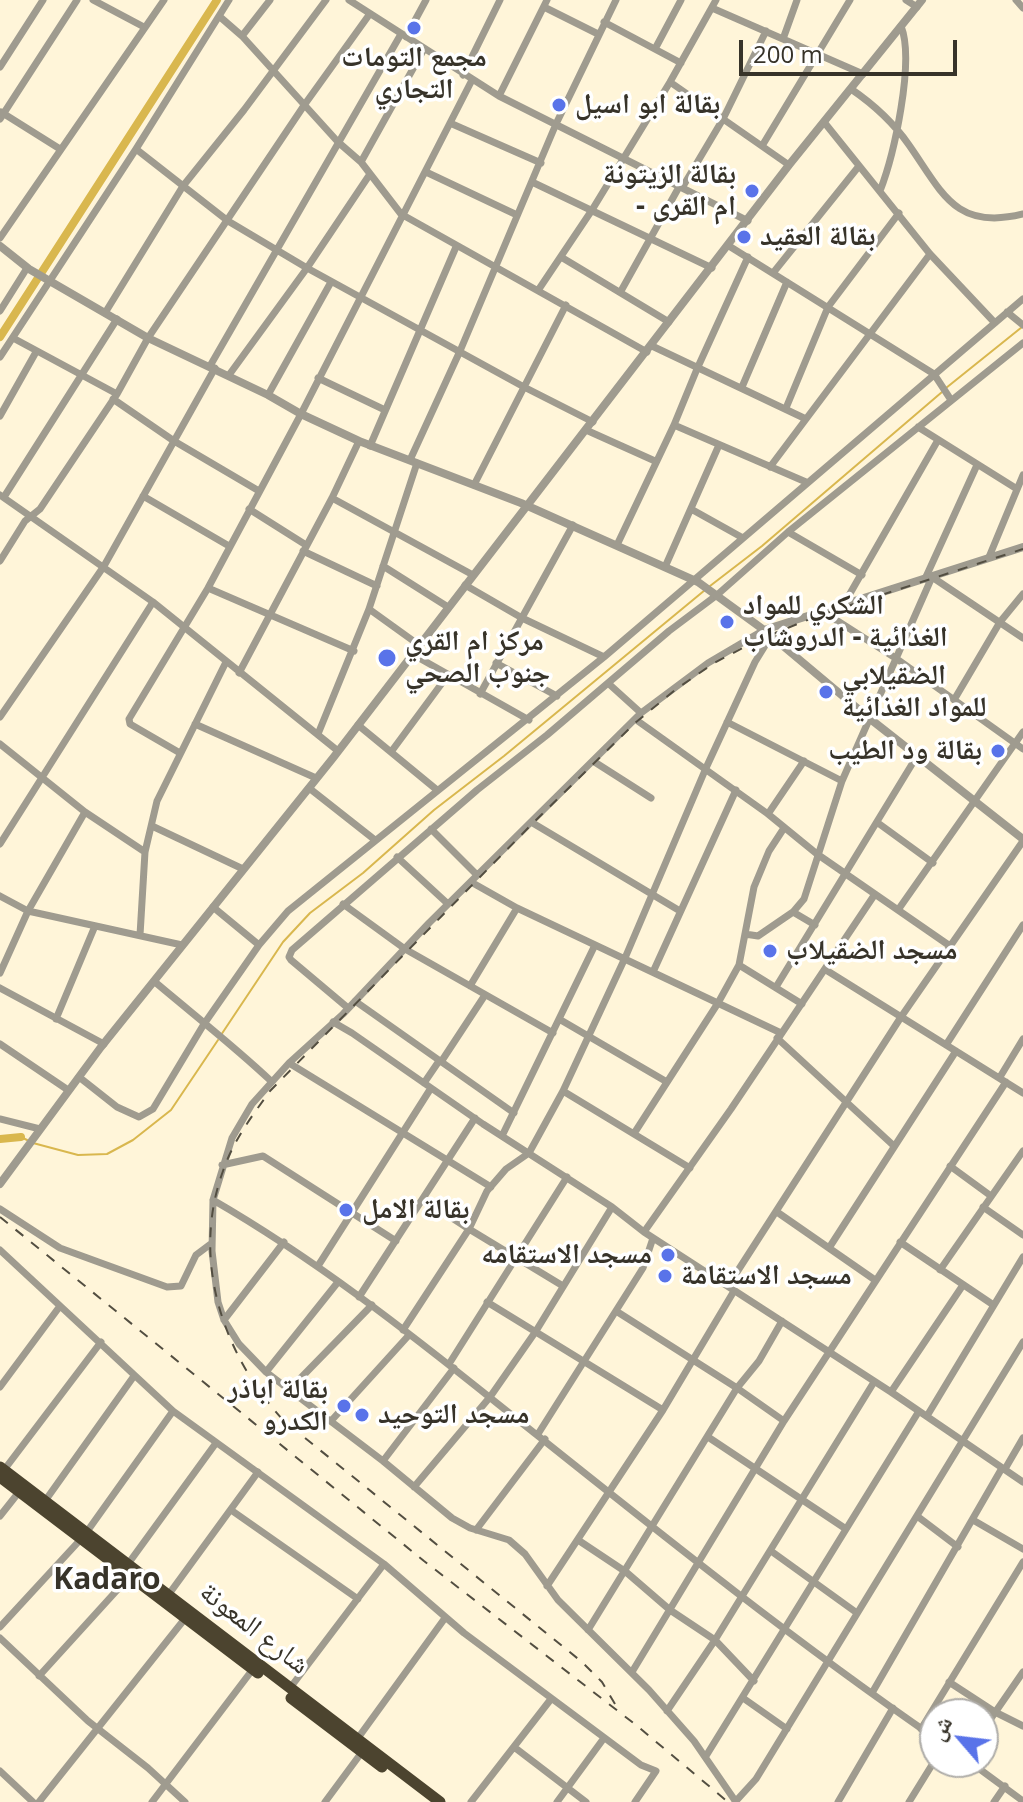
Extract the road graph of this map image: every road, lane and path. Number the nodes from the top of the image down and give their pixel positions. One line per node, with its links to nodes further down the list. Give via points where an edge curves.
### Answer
1 (43, 0): 35 (street)
2 (77, 0): 44 (street)
3 (93, 0): 25 (street)
4 (164, 0): 25 (street)
5 (229, 0): 22 (street)
6 (270, 0): 28 (street)
7 (326, 0): 36 (street)
8 (426, 0): 29 (street)
9 (500, 0): 38 (street)
10 (616, 0): 23 (street)
11 (681, 0): 32 (street)
12 (797, 0): 30 (street)
13 (850, 0): 33 (street)
14 (906, 0): 18 (street)
15 (1016, 0): 20 (street)
16 (351, 1): 21 (street)
17 (546, 3): 27 (street); 42 (street)
18 (920, 3): 24 (street)
19 (714, 4): 26 (street); 34 (street)
20 (1023, 8)
21 (369, 15): 29 (street); 43 (street)
22 (219, 16): 28 (street); 53 (street)
23 (604, 22): 27 (street); 32 (street)
24 (901, 26): 37 (street); 49 (street, via 906,42)
25 (144, 27): 52 (street)
26 (766, 31): 30 (street); 45 (street)
27 (598, 34): 48 (street)
28 (242, 36): 36 (street)
29 (403, 36): 31 (street); 50 (street)
30 (783, 39): 33 (street)
31 (424, 49): 38 (street); 55 (street)
32 (655, 49): 34 (street)
33 (818, 54): 37 (street); 51 (street)
34 (681, 63): 40 (street)
35 (0, 67)
36 (273, 71): 43 (street); 62 (street)
37 (863, 74): 41 (street)
38 (463, 75): 39 (street)
39 (472, 80): 42 (street); 47 (street)
40 (670, 82): 45 (street); 54 (street)
41 (851, 89): 46 (street); 49 (street)
42 (499, 96): 48 (street)
43 (305, 104): 50 (street); 70 (street)
44 (1, 115): 52 (street)
45 (723, 119): 51 (street); 63 (street)
46 (824, 122): 57 (street); 58 (street)
47 (450, 123): 56 (street); 59 (street)
48 (556, 124): 54 (street); 56 (street)
49 (898, 132): 64 (street); 68 (street, via 942,193 961,210 988,220)
50 (338, 142): 55 (street); 77 (street)
51 (762, 146): 57 (street)
52 (60, 149): 72 (street)
53 (136, 149): 62 (street); 86 (street)
54 (623, 158): 63 (street); 65 (street)
55 (361, 162): 60 (street)
56 (541, 163): 61 (street)
57 (789, 165): 71 (street)
58 (859, 166): 64 (street); 85 (street)
59 (426, 172): 67 (street); 69 (street)
60 (370, 174): 67 (street); 83 (street)
61 (532, 182): 65 (street); 69 (street)
62 (183, 186): 70 (street); 96 (street)
63 (680, 188): 71 (street); 73 (street)
64 (880, 191): 66 (street)
65 (592, 210): 73 (street); 79 (street)
66 (899, 213): 78 (street); 94 (street)
67 (401, 214): 76 (street); 91 (street)
68 (1023, 214)
69 (517, 215): 81 (street)
70 (228, 221): 77 (street); 105 (street)
71 (748, 221): 75 (street)
72 (0, 238)
73 (651, 238): 84 (street); 90 (street)
74 (0, 246): 82 (street)
75 (729, 246): 80 (street); 84 (street)
76 (456, 247): 81 (street); 102 (street)
77 (278, 249): 83 (street); 111 (street)
78 (930, 254): 100 (street); 103 (street)
79 (561, 257): 89 (street); 90 (street)
80 (748, 257): 85 (street); 112 (street)
81 (495, 267): 89 (street); 108 (street)
82 (28, 268): 86 (street); 95 (street)
83 (307, 268): 87 (street); 113 (street)
84 (712, 268): 99 (street)
85 (773, 273): 88 (street)
86 (48, 281): 96 (street); 104 (street)
87 (331, 282): 91 (street); 119 (street)
88 (787, 282): 94 (street); 118 (street)
89 (539, 289): 93 (street)
90 (621, 291): 99 (street)
91 (360, 298): 102 (street); 116 (street)
92 (1023, 299): 97 (street)
93 (566, 305): 107 (street); 117 (street)
94 (828, 307): 103 (street); 122 (street)
95 (0, 311)
96 (105, 313): 98 (street)
97 (1010, 315): 100 (street); 101 (street)
98 (117, 319): 105 (street); 114 (street)
99 (669, 322): 107 (street)
100 (995, 323): 115 (street)
101 (1023, 325)
102 (420, 330): 108 (street); 123 (street)
103 (870, 333): 115 (street); 126 (street)
104 (13, 338): 109 (street); 110 (street)
105 (148, 338): 111 (street); 120 (street)
106 (1023, 343): 121 (street)
107 (650, 349): 112 (street); 127 (street)
108 (460, 351): 117 (street); 136 (street)
109 (36, 352): 114 (street); 125 (street)
110 (0, 357)
111 (212, 367): 113 (street); 132 (street)
112 (697, 369): 118 (street); 128 (street)
113 (229, 375): 119 (street)
114 (82, 376): 120 (street); 145 (street)
115 (935, 376): 121 (street); 141 (street)
116 (318, 378): 123 (street); 124 (street)
117 (524, 387): 127 (street); 142 (street)
118 (742, 387): 122 (street)
119 (268, 395): 124 (street)
120 (115, 396): 132 (street); 151 (street, via 40,509)
121 (949, 398): 129 (street)
122 (786, 408): 126 (street)
123 (385, 410): 135 (street)
124 (301, 414): 133 (street); 144 (street)
125 (0, 416)
126 (806, 419): 139 (street)
127 (593, 422): 130 (street)
128 (674, 425): 134 (street); 137 (street)
129 (918, 427): 131 (street); 154 (street)
130 (586, 430): 137 (street); 148 (street)
131 (938, 440): 138 (street); 166 (street)
132 (174, 441): 144 (street); 146 (street)
133 (359, 441): 135 (street); 147 (street)
134 (719, 445): 139 (street); 150 (street)
135 (370, 446): 136 (street)
136 (414, 461): 142 (street); 153 (street)
137 (655, 461): 156 (street)
138 (977, 465): 143 (street); 167 (street)
139 (770, 467): 141 (street)
140 (1023, 475): 143 (street)
141 (806, 482): 155 (street)
142 (474, 485): 148 (street)
143 (1017, 489): 160 (street)
144 (259, 491): 149 (street)
145 (2, 496): 151 (street)
146 (143, 496): 157 (street); 162 (street)
147 (332, 498): 153 (street); 159 (street)
148 (526, 505): 152 (street); 165 (street)
149 (249, 509): 157 (street); 159 (street)
150 (691, 509): 155 (street); 164 (street)
151 (30, 516): 161 (street); 162 (street)
152 (573, 525): 156 (street); 180 (street)
153 (394, 532): 163 (street); 165 (street)
154 (788, 532): 166 (street); 172 (street)
155 (743, 538): 168 (street)
156 (617, 545): 164 (street)
157 (229, 546): 171 (street)
158 (1023, 547): 160 (street)
159 (305, 548): 170 (street); 179 (street)
160 (989, 557): 167 (street)
161 (0, 561)
162 (104, 566): 174 (street); 199 (street)
163 (383, 566): 170 (street); 176 (street)
164 (665, 567): 168 (street)
165 (473, 575): 169 (street)
166 (862, 575): 175 (street)
167 (929, 578): 175 (street); 181 (street); 189 (street)
168 (696, 581): 172 (street); 188 (street)
169 (465, 585): 176 (street); 180 (street)
170 (377, 586): 177 (street)
171 (208, 588): 179 (street); 182 (street)
172 (716, 594): 183 (street); 194 (street)
173 (1023, 594): 181 (street)
174 (153, 602): 182 (street); 217 (street)
175 (844, 604): 178 (street)
176 (448, 607): 185 (street)
177 (369, 609): 185 (street); 186 (street)
178 (822, 611): 183 (street); 189 (street)
179 (270, 616): 186 (street); 192 (street)
180 (522, 618): 188 (street); 191 (street)
181 (1000, 622): 184 (street); 197 (street)
182 (184, 629): 190 (street); 212 (street, via 128,722)
183 (767, 633): 198 (street, via 708,663); 200 (street); 202 (street)
184 (1023, 638)
185 (419, 645): 187 (street)
186 (354, 651): 206 (street)
187 (412, 654): 193 (street); 204 (street)
188 (604, 657): 196 (street)
189 (897, 659): 197 (street); 200 (street)
190 (226, 662): 192 (street); 203 (street)
191 (496, 663): 195 (street); 196 (street)
192 (239, 673): 206 (street)
193 (448, 675): 195 (street); 211 (street)
194 (609, 684): 198 (street); 231 (street)
195 (480, 694): 201 (street)
196 (557, 696): 201 (street)
197 (954, 700): 207 (street)
198 (638, 716): 214 (street); 216 (street)
199 (0, 717)
200 (869, 718): 213 (street); 219 (street)
201 (529, 720): 221 (street)
202 (727, 722): 215 (street); 216 (street)
203 (195, 724): 212 (street); 218 (street)
204 (358, 725): 210 (street); 211 (street)
205 (1023, 732): 207 (street)
206 (318, 734): 210 (street)
207 (1015, 743): 209 (street); 224 (street)
208 (0, 744): 217 (street)
209 (1023, 749)
210 (338, 751): 218 (street)
211 (391, 752): 221 (street)
212 (180, 753): 229 (street, via 157,801)
213 (917, 756): 224 (street); 228 (street)
214 (593, 761): 223 (street); 227 (street)
215 (804, 761): 219 (street); 226 (street)
216 (706, 768): 222 (street); 244 (street)
217 (41, 776): 225 (street); 234 (street)
218 (316, 778): 220 (street)
219 (842, 781): 236 (street)
220 (309, 788): 232 (street); 239 (street)
221 (437, 790): 232 (street)
222 (736, 790): 226 (street); 252 (street)
223 (651, 798)
224 (975, 802): 233 (street); 238 (street)
225 (85, 812): 235 (street); 251 (street)
226 (768, 814): 230 (street)
227 (531, 822): 241 (street); 244 (street)
228 (878, 823): 238 (street); 240 (street)
229 (152, 826): 235 (street); 239 (street)
230 (784, 828): 236 (street); 257 (street, via 760,870)
231 (431, 829): 237 (street); 241 (street)
232 (375, 840): 260 (street, via 288,911)
233 (1023, 840): 262 (street)
234 (0, 844)
235 (145, 852): 258 (street)
236 (817, 854): 240 (street); 253 (street, via 804,899)
237 (397, 857): 246 (street); 247 (street)
238 (933, 863): 250 (street)
239 (243, 869): 248 (street)
240 (845, 874): 243 (street); 254 (street)
241 (477, 875): 242 (street)
242 (471, 882): 247 (street); 249 (street)
243 (875, 894): 250 (street); 266 (street)
244 (651, 895): 252 (street); 264 (street)
245 (0, 896): 251 (street)
246 (343, 904): 263 (street); 277 (street, via 289,957)
247 (448, 904): 263 (street)
248 (213, 907): 259 (street); 260 (street)
249 (517, 908): 261 (street); 270 (street)
250 (898, 910): 262 (street)
251 (28, 911): 256 (street); 268 (street)
252 (680, 911): 267 (street)
253 (793, 912): 254 (street); 257 (street, via 758,936)
254 (815, 925): 271 (street)
255 (1023, 925): 289 (street)
256 (95, 926): 258 (street); 279 (street)
257 (745, 934): 265 (street)
258 (140, 935): 259 (street)
259 (182, 945): 269 (street)
260 (259, 945): 282 (street)
261 (595, 945): 264 (street); 280 (street)
262 (950, 946): 278 (street)
263 (405, 949): 270 (street); 274 (street)
264 (625, 958): 267 (street); 285 (street)
265 (739, 965): 271 (street); 275 (street)
266 (826, 970): 276 (street); 278 (street)
267 (653, 972): 275 (street)
268 (0, 973)
269 (155, 982): 282 (street); 288 (street)
270 (470, 986): 273 (street)
271 (776, 987): 276 (street)
272 (0, 988): 279 (street)
273 (485, 995): 283 (street); 291 (street)
274 (355, 1001): 277 (street); 291 (street)
275 (718, 1003): 284 (street); 296 (street)
276 (802, 1004): 284 (street)
277 (348, 1008): 281 (street)
278 (901, 1017): 289 (street); 302 (street)
279 (56, 1019): 288 (street)
280 (559, 1019): 283 (street); 285 (street)
281 (333, 1022): 292 (street); 297 (street)
282 (206, 1026): 293 (street, via 153,1109 142,1117 117,1107); 295 (street)
283 (553, 1033): 303 (street)
284 (779, 1035): 302 (street); 316 (street)
285 (590, 1036): 296 (street); 300 (street)
286 (1023, 1039): 294 (street)
287 (0, 1044): 299 (street)
288 (104, 1044): 293 (street)
289 (946, 1045): 290 (street)
290 (956, 1051): 294 (street); 310 (street)
291 (440, 1062): 297 (street); 303 (street)
292 (289, 1063): 295 (street); 306 (street)
293 (79, 1077): 299 (street)
294 (1003, 1080): 301 (street); 315 (street)
295 (271, 1081): 314 (street, via 241,1121)
296 (667, 1082): 307 (street)
297 (424, 1083): 298 (street)
298 (431, 1088): 304 (street); 306 (street)
299 (68, 1090): 308 (street)
300 (563, 1091): 307 (street); 312 (street)
301 (1023, 1093)
302 (846, 1102): 310 (street); 327 (street)
303 (514, 1113): 309 (street)
304 (475, 1118): 309 (street); 313 (street)
305 (0, 1119): 308 (street)
306 (401, 1132): 313 (street); 326 (street)
307 (635, 1132): 316 (street)
308 (37, 1133): 318 (street)
309 (502, 1136): 312 (street)
310 (894, 1146): 336 (street)
311 (1023, 1151): 320 (street)
312 (529, 1153): 317 (street); 319 (street)
313 (447, 1160): 319 (street); 321 (street)
314 (222, 1165): 322 (street); 326 (street, via 263,1156)
315 (950, 1166): 320 (street); 334 (street)
316 (690, 1168): 329 (street)
317 (567, 1177): 323 (street); 340 (street)
318 (0, 1184)
319 (491, 1187): 328 (street)
320 (991, 1196): 324 (street)
321 (423, 1199): 328 (street); 332 (street)
322 (213, 1200): 333 (street); 335 (street)
323 (612, 1207): 329 (street); 347 (street)
324 (983, 1207): 330 (street); 343 (street)
325 (0, 1209): 335 (street, via 60,1248 167,1287 181,1286 196,1255)
326 (351, 1212): 332 (street); 341 (street)
327 (777, 1212): 336 (street); 348 (street)
328 (469, 1229): 340 (street); 358 (street)
329 (644, 1232): 331 (street)
330 (1023, 1235)
331 (653, 1238): 348 (street); 354 (street, via 643,1268)
332 (396, 1241): 349 (street)
333 (284, 1242): 341 (street); 355 (street)
334 (900, 1242): 343 (street); 344 (street)
335 (212, 1243): 355 (street)
336 (829, 1248): 344 (street)
337 (0, 1250): 339 (street)
338 (1023, 1257): 351 (street)
339 (7, 1258): 342 (street); 353 (street)
340 (515, 1258): 347 (street); 350 (street)
341 (318, 1266): 345 (street)
342 (0, 1268)
343 (940, 1270): 346 (street)
344 (875, 1280): 361 (street)
345 (338, 1282): 349 (street); 365 (street)
346 (963, 1285): 351 (street); 371 (street)
347 (563, 1286): 357 (street)
348 (731, 1288): 356 (street); 363 (street)
349 (359, 1297): 352 (street)
350 (487, 1302): 357 (street); 364 (street)
351 (992, 1304): 375 (street)
352 (372, 1305): 358 (street); 370 (street)
353 (60, 1306): 359 (street); 368 (street)
354 (616, 1311): 362 (street); 363 (street)
355 (224, 1320): 365 (street)
356 (782, 1321): 361 (street); 369 (street)
357 (536, 1331): 362 (street); 372 (street)
358 (406, 1333): 364 (street); 376 (street)
359 (101, 1342): 366 (street); 386 (street)
360 (1023, 1342): 381 (street)
361 (830, 1353): 367 (street); 377 (street)
362 (584, 1360): 373 (street); 378 (street)
363 (691, 1361): 369 (street); 373 (street)
364 (451, 1366): 372 (street); 383 (street)
365 (266, 1372): 370 (street)
366 (134, 1376): 374 (street); 393 (street)
367 (874, 1382): 371 (street); 392 (street)
368 (0, 1387)
369 (737, 1388): 377 (street); 379 (street)
370 (289, 1390): 376 (street)
371 (891, 1392): 375 (street)
372 (490, 1397): 378 (street); 389 (street)
373 (663, 1410): 391 (street)
374 (173, 1411): 382 (street); 402 (street)
375 (923, 1414): 381 (street); 400 (street)
376 (331, 1421): 383 (street)
377 (784, 1421): 384 (street)
378 (542, 1436): 391 (street); 401 (street)
379 (708, 1437): 384 (street); 399 (street)
380 (1023, 1438): 385 (street)
381 (964, 1442): 385 (street); 396 (street)
382 (216, 1443): 387 (street); 409 (street)
383 (383, 1461): 389 (street)
384 (754, 1468): 392 (street); 407 (street)
385 (1004, 1469): 388 (street); 397 (street)
386 (1, 1471): 390 (highway, شارع المعونة); 393 (highway, شارع المعونة)
387 (258, 1472): 394 (street); 410 (street)
388 (1023, 1482)
389 (414, 1487): 401 (street)
390 (19, 1492): 395 (street); 398 (highway, شارع المعونة)
391 (610, 1492): 399 (street); 403 (street)
392 (800, 1499): 400 (street); 406 (street)
393 (45, 1501): 398 (highway, شارع المعونة)
394 (231, 1510): 415 (street); 417 (street)
395 (0, 1516)
396 (917, 1516): 404 (street); 419 (street)
397 (973, 1520): 404 (street); 405 (street)
398 (67, 1523): 402 (highway, شارع المعونة)
399 (653, 1526): 407 (street); 411 (street)
400 (846, 1529): 413 (street)
401 (476, 1530): 414 (street, via 516,1545)
402 (84, 1536): 409 (highway, شارع المعونة); 412 (highway, شارع المعونة); 422 (street)
403 (578, 1540): 411 (street); 414 (street)
404 (958, 1547): 435 (street)
405 (1023, 1549)
406 (771, 1551): 413 (street); 416 (street)
407 (700, 1562): 416 (street); 418 (street)
408 (1023, 1562): 433 (street)
409 (128, 1564): 415 (highway, شارع المعونة)
410 (384, 1564): 417 (street); 421 (street)
411 (626, 1572): 418 (street); 424 (street)
412 (129, 1577): 420 (highway, شارع المعونة); 431 (street)
413 (814, 1581): 419 (street); 423 (street)
414 (547, 1586): 424 (street)
415 (169, 1594): 420 (highway, شارع المعونة)
416 (742, 1596): 423 (street); 426 (street)
417 (358, 1599): 434 (street)
418 (670, 1610): 426 (street); 429 (street)
419 (857, 1613): 427 (street)
420 (188, 1615): 428 (highway, شارع المعونة); 434 (highway, شارع المعونة); 446 (street)
421 (445, 1618): 439 (street); 448 (street)
422 (0, 1627)
423 (786, 1629): 427 (street); 432 (street)
424 (588, 1630): 429 (street)
425 (0, 1638): 431 (street)
426 (715, 1640): 432 (street); 442 (street)
427 (829, 1661): 435 (street); 447 (street)
428 (253, 1669): 451 (highway, شارع المعونة); 456 (street)
429 (632, 1672): 442 (street)
430 (1023, 1672): 440 (street)
431 (39, 1676): 446 (street)
432 (754, 1681): 436 (street)
433 (949, 1682): 437 (street); 438 (street)
434 (290, 1688): 448 (highway, شارع المعونة)
435 (872, 1693): 441 (street)
436 (743, 1698): 447 (street); 452 (street)
437 (939, 1698)
438 (974, 1698)
439 (551, 1699): 449 (street); 450 (street)
440 (999, 1706)
441 (893, 1708): 445 (street); 471 (street)
442 (667, 1711): 452 (street)
443 (999, 1714): 444 (street)
444 (1023, 1726)
445 (919, 1728)
446 (98, 1729): 456 (street); 460 (street)
447 (787, 1729): 470 (street)
448 (358, 1738): 465 (highway, شارع المعونة)
449 (604, 1738): 458 (street); 469 (street, via 656,1771)
450 (514, 1747): 458 (street); 466 (street)
451 (362, 1752): 463 (street); 464 (highway, شارع المعونة)
452 (706, 1756): 470 (street)
453 (0, 1771): 460 (street)
454 (924, 1778): 472 (street)
455 (993, 1778): 457 (street)
456 (166, 1784): 461 (street); 462 (street)
457 (1005, 1786): 459 (street); 473 (street)
458 (567, 1789): 467 (street); 468 (street)
459 (1023, 1801)
460 (36, 1802)
461 (152, 1802)
462 (185, 1802)
463 (325, 1802)
464 (428, 1802)
465 (440, 1802)
466 (471, 1802)
467 (557, 1802)
468 (586, 1802)
469 (635, 1802)
470 (736, 1802)
471 (838, 1802)
472 (909, 1802)
473 (994, 1802)

